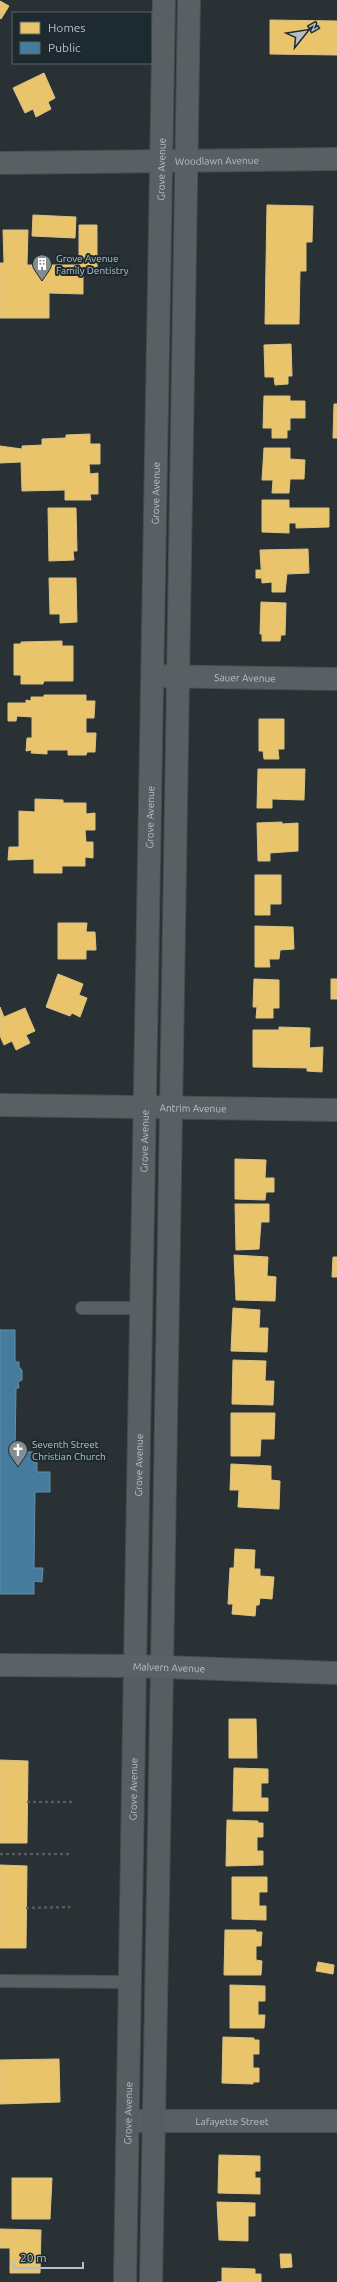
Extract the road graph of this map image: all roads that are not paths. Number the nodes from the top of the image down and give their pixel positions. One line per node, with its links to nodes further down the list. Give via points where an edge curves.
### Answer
1 (164, 0): 4 (street, Grove Avenue)
2 (190, 0): 5 (street)
3 (337, 159): 5 (street, Woodlawn Avenue)
4 (161, 161): 5 (street, Woodlawn Avenue); 6 (street, Woodlawn Avenue); 7 (street, Grove Avenue)
5 (187, 161): 8 (street)
6 (0, 163)
7 (153, 676): 8 (street, Sauer Avenue); 11 (street, Grove Avenue)
8 (178, 676): 9 (street, Sauer Avenue); 12 (street)
9 (337, 679)
10 (0, 1105): 11 (street, Antrim Avenue)
11 (146, 1107): 12 (street, Antrim Avenue); 15 (street, Grove Avenue)
12 (171, 1107): 13 (street, Antrim Avenue); 18 (street)
13 (337, 1110)
14 (82, 1308): 15 (lane)
15 (142, 1308): 17 (street, Grove Avenue)
16 (0, 1665): 17 (main road, Malvern Avenue)
17 (135, 1666): 18 (main road, Malvern Avenue); 21 (main road, Grove Avenue)
18 (162, 1667): 19 (main road, Malvern Avenue); 24 (main road)
19 (337, 1673)
20 (0, 1981): 21 (lane)
21 (128, 1982): 22 (main road, Grove Avenue)
22 (128, 2121): 24 (street, Lafayette Street); 25 (main road, Grove Avenue)
23 (337, 2121): 24 (street, Lafayette Street)
24 (153, 2122): 26 (main road)
25 (124, 2282)
26 (151, 2282)

